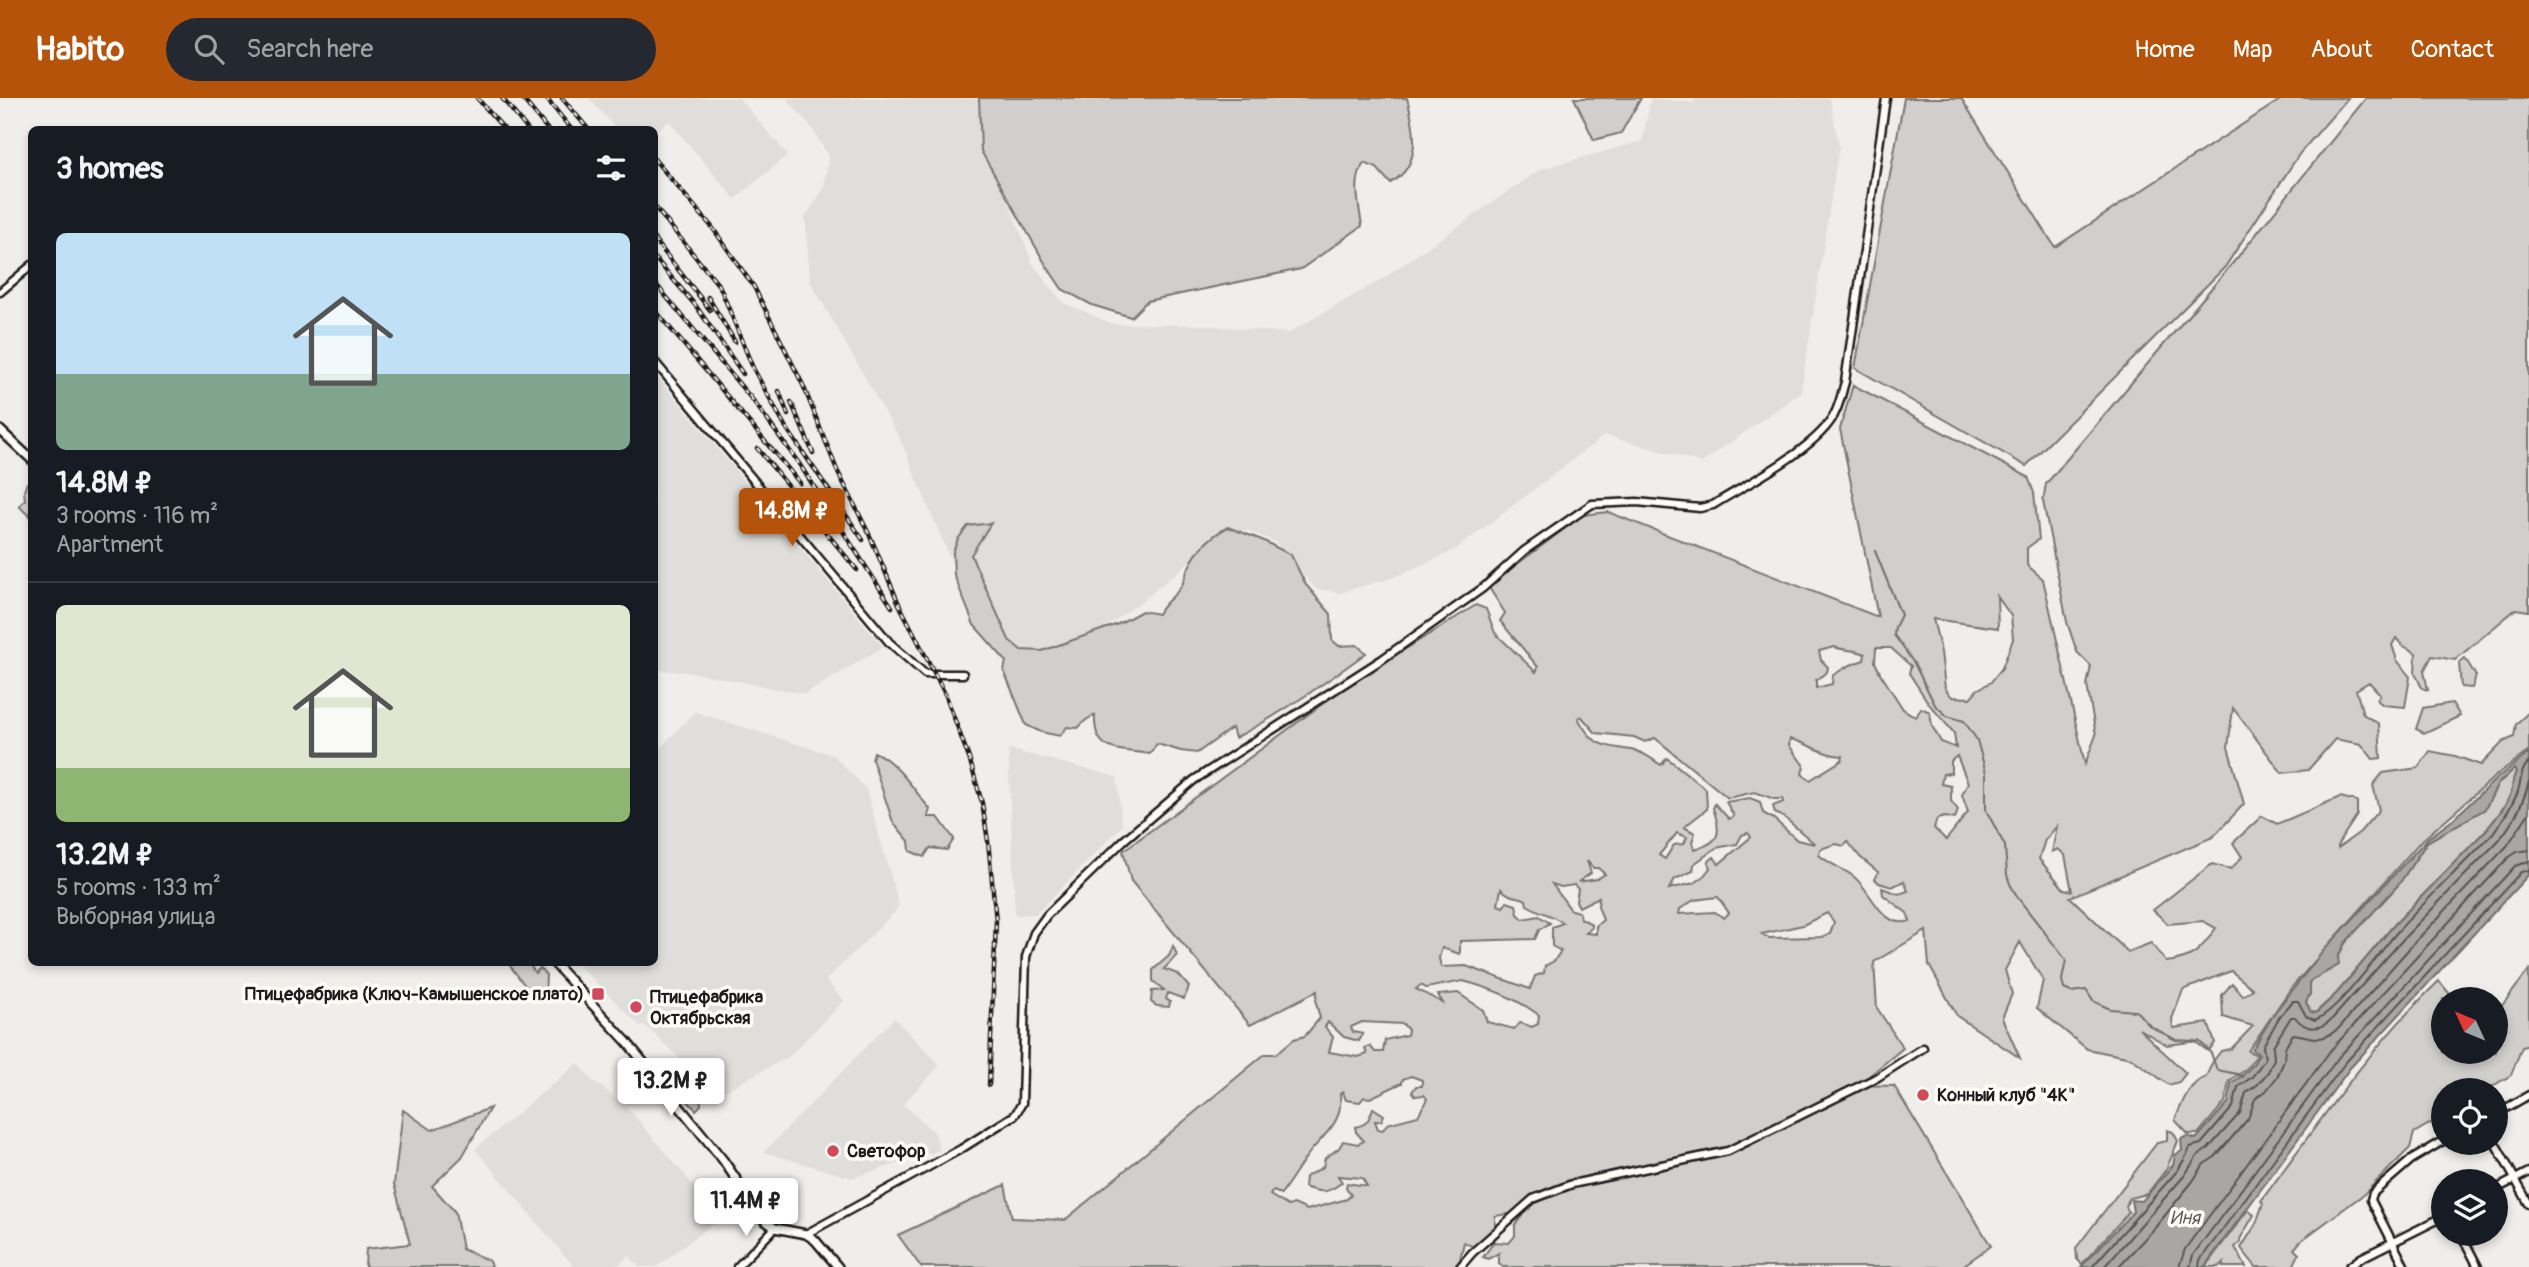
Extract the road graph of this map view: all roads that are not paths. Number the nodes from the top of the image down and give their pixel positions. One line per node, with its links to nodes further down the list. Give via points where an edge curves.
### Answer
1 (1886, 98): 20 (street, via 1845,382 1835,414 1823,431 1713,505 1592,504 1381,660 1194,780 1123,841 1034,933 1026,957 1022,1103 1015,1115)
2 (28, 268): 3 (street)
3 (0, 292)
4 (658, 367): 7 (street, via 889,642 925,674)
5 (0, 430): 6 (main road)
6 (28, 456)
7 (962, 674)
8 (557, 966): 19 (main road, via 627,1042)
9 (1923, 1048): 25 (street, via 1878,1077 1728,1151 1572,1184 1533,1199)
10 (2529, 1096): 11 (street)
11 (2508, 1107)
12 (2431, 1148): 21 (street, via 2373,1193 2372,1205)
13 (2502, 1155): 15 (street)
14 (2529, 1172): 15 (street)
15 (2516, 1178): 16 (street); 17 (street)
16 (2508, 1182)
17 (2529, 1204)
18 (2431, 1223): 21 (street)
19 (775, 1228): 20 (main road); 23 (street)
20 (806, 1234): 24 (main road)
21 (2393, 1243): 26 (street); 27 (street)
22 (2468, 1246): 28 (street)
23 (737, 1267)
24 (838, 1267)
25 (1460, 1267)
26 (2349, 1267)
27 (2405, 1267)
28 (2479, 1267)

